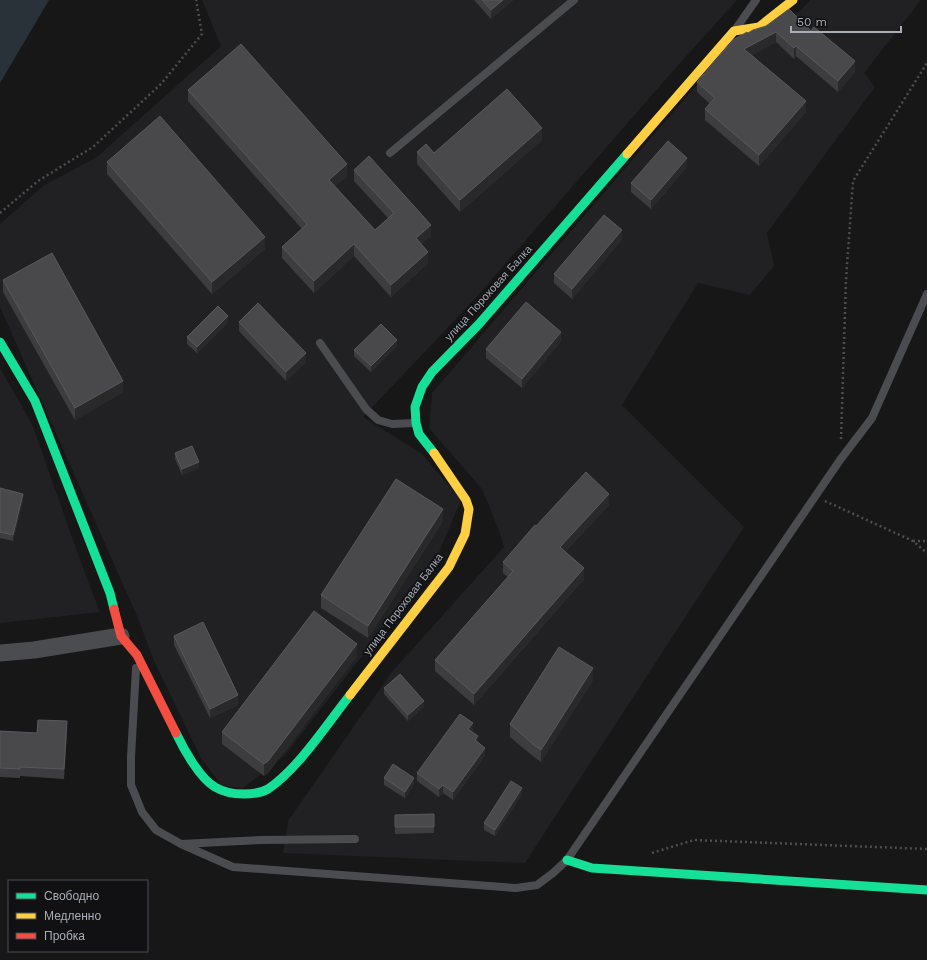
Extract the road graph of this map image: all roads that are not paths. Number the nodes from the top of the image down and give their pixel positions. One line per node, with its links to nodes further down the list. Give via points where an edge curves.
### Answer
1 (574, 0): 5 (lane)
2 (756, 0): 4 (lane)
3 (793, 0): 4 (street, via 759,27)
4 (734, 31): 9 (street, улица Пороховая Балка, via 479,324 432,372 422,387 415,407)
5 (390, 153)
6 (927, 294): 15 (lane, via 872,418 815,496)
7 (0, 342): 10 (street, via 35,401 110,593)
8 (320, 343): 9 (lane, via 366,409 378,420 392,424)
9 (416, 423): 12 (street, улица Пороховая Балка, via 420,434 466,500 469,509 465,534 449,567 286,775 266,790 252,794 234,794 214,787 185,751)
10 (121, 636): 11 (street); 12 (street, улица Пороховая Балка)
11 (0, 653)
12 (137, 655): 14 (lane, via 131,785 142,812 156,830)
13 (355, 839): 14 (lane)
14 (181, 844): 15 (lane, via 233,867 516,888 537,885)
15 (567, 860): 16 (street, via 592,868)
16 (927, 890)

